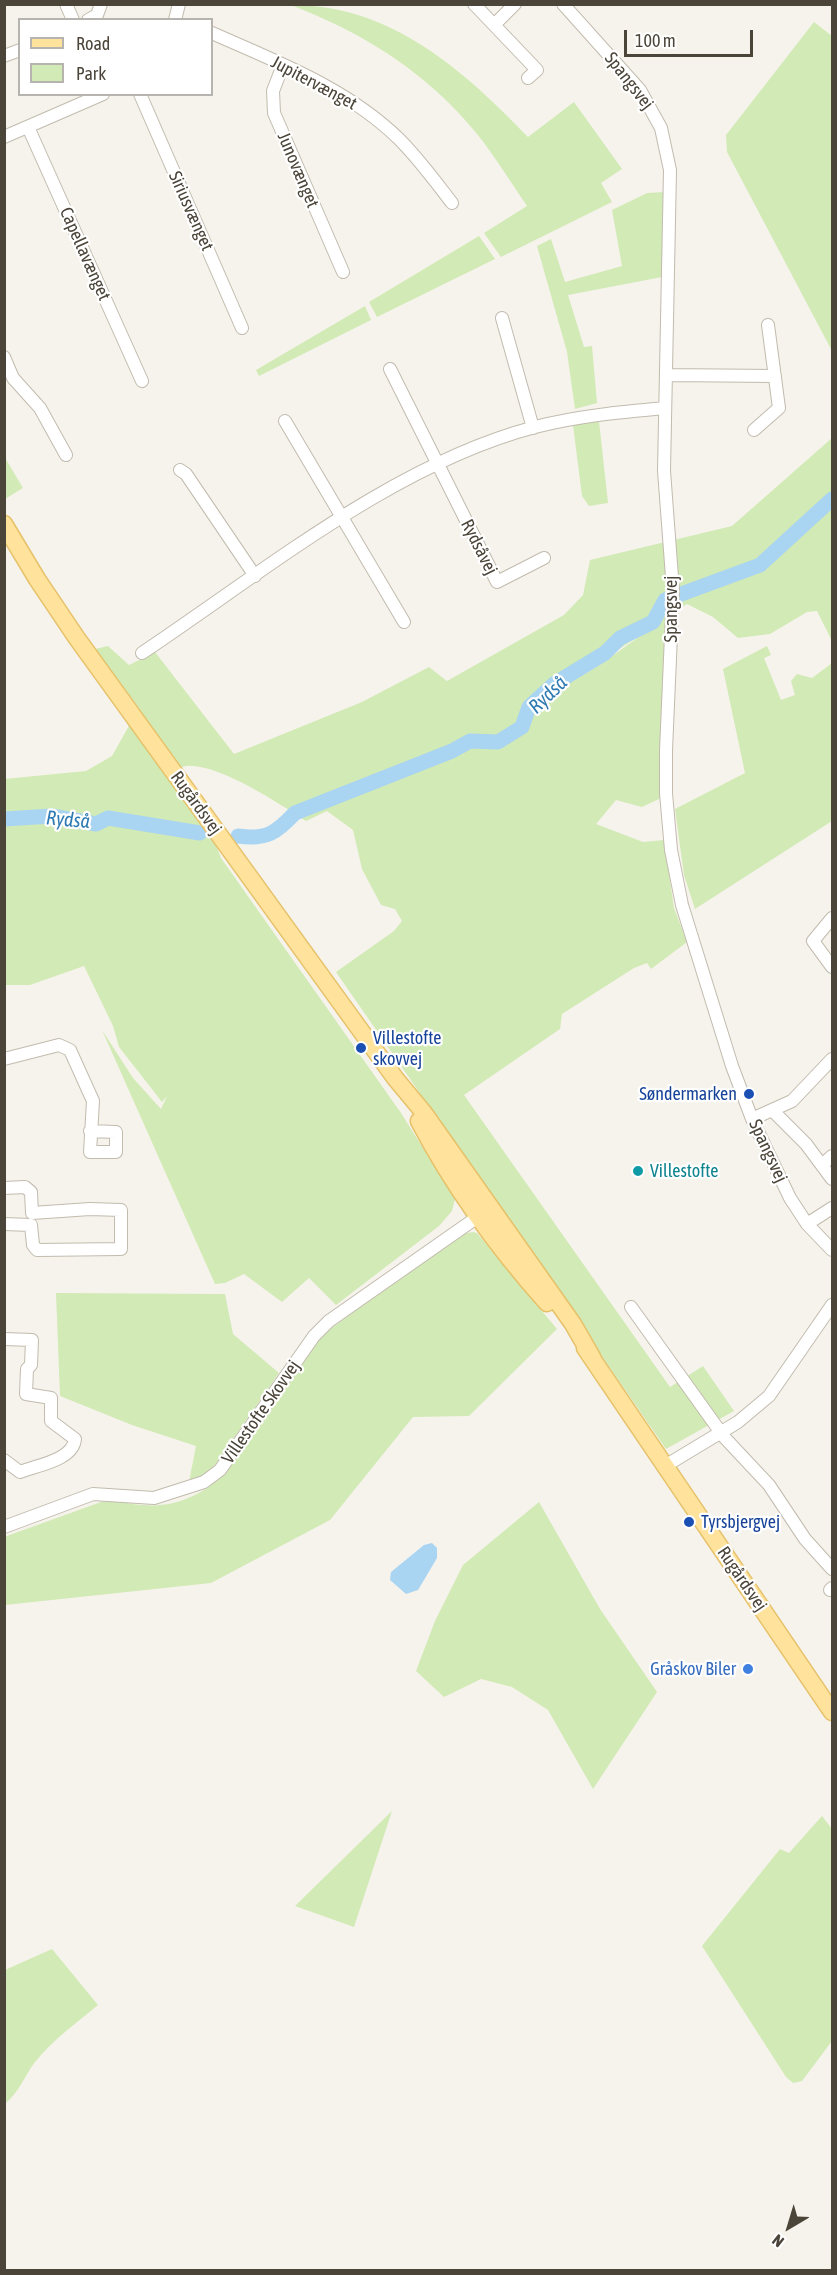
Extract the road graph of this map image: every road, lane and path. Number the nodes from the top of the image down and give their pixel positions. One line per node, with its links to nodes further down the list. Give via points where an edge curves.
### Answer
1 (66, 4): 6 (street)
2 (101, 4): 7 (street, via 98,15)
3 (474, 4): 8 (street)
4 (516, 4): 8 (street)
5 (563, 4): 23 (street, Spangsvej, via 640,90 666,144 671,177)
6 (72, 18)
7 (92, 18)
8 (495, 24): 11 (street, via 537,70)
9 (213, 33): 10 (street, Jupitervænget)
10 (284, 65): 16 (street, Jupitervænget, via 331,88 367,112 419,160); 17 (street, Junovænget, via 273,91 274,113)
11 (528, 78)
12 (98, 96): 14 (street)
13 (141, 96): 20 (street, Siriusvænget)
14 (28, 127): 15 (street); 25 (street, Capellavænget)
15 (4, 137)
16 (452, 203)
17 (343, 272)
18 (502, 318): 28 (street)
19 (768, 325): 24 (street)
20 (242, 327)
21 (4, 357): 30 (street, via 14,378 40,408)
22 (390, 369): 31 (street, Rydsåvej)
23 (666, 375): 24 (street); 26 (street, Spangsvej)
24 (775, 376): 29 (street, via 779,408)
25 (142, 381)
26 (665, 408): 28 (street, via 593,414); 44 (street, Spangsvej, via 664,471 673,590 666,750 671,850 682,905)
27 (285, 421): 33 (street)
28 (533, 428): 31 (street)
29 (754, 430)
30 (66, 455)
31 (438, 465): 33 (street); 35 (street, Rydsåvej, via 497,582)
32 (180, 470): 36 (street)
33 (341, 519): 36 (street); 37 (street)
34 (4, 524): 51 (main road, Rugårdsvej, via 76,637 395,1078 435,1151)
35 (544, 558)
36 (255, 576): 38 (street)
37 (404, 622)
38 (142, 653)
39 (832, 918): 40 (street, via 813,941)
40 (832, 967)
41 (4, 1059): 45 (street, via 59,1045 70,1050 93,1101)
42 (832, 1059): 43 (street, via 792,1101)
43 (772, 1110): 44 (street); 47 (street, Spangsvej)
44 (752, 1119): 53 (street, Spangsvej)
45 (90, 1131)
46 (832, 1156): 47 (street)
47 (822, 1165): 48 (street, Spangsvej)
48 (832, 1179)
49 (4, 1188): 52 (street, via 25,1187 31,1192 32,1213 121,1210 121,1249 38,1250 33,1245 31,1225)
50 (832, 1208): 53 (street)
51 (482, 1209): 58 (main road, Rugårdsvej, via 511,1261); 58 (main road, Rugårdsvej, via 506,1241 530,1262); 62 (street, Villestofte Skovvej, via 329,1321 314,1336 220,1470 204,1482 154,1498 93,1494)
52 (4, 1224)
53 (807, 1224): 54 (street, Spangsvej)
54 (832, 1250)
55 (832, 1305): 59 (street, via 779,1385 754,1410)
56 (631, 1307): 59 (street)
57 (4, 1340): 60 (street, via 32,1340 26,1395 51,1398 51,1421 75,1439 69,1454 20,1472)
58 (592, 1357): 61 (main road, Rugårdsvej)
59 (721, 1432): 61 (street); 63 (street, via 769,1485 805,1539)
60 (4, 1460)
61 (665, 1466): 64 (main road, Rugårdsvej)
62 (4, 1527)
63 (832, 1569)
64 (832, 1712)

